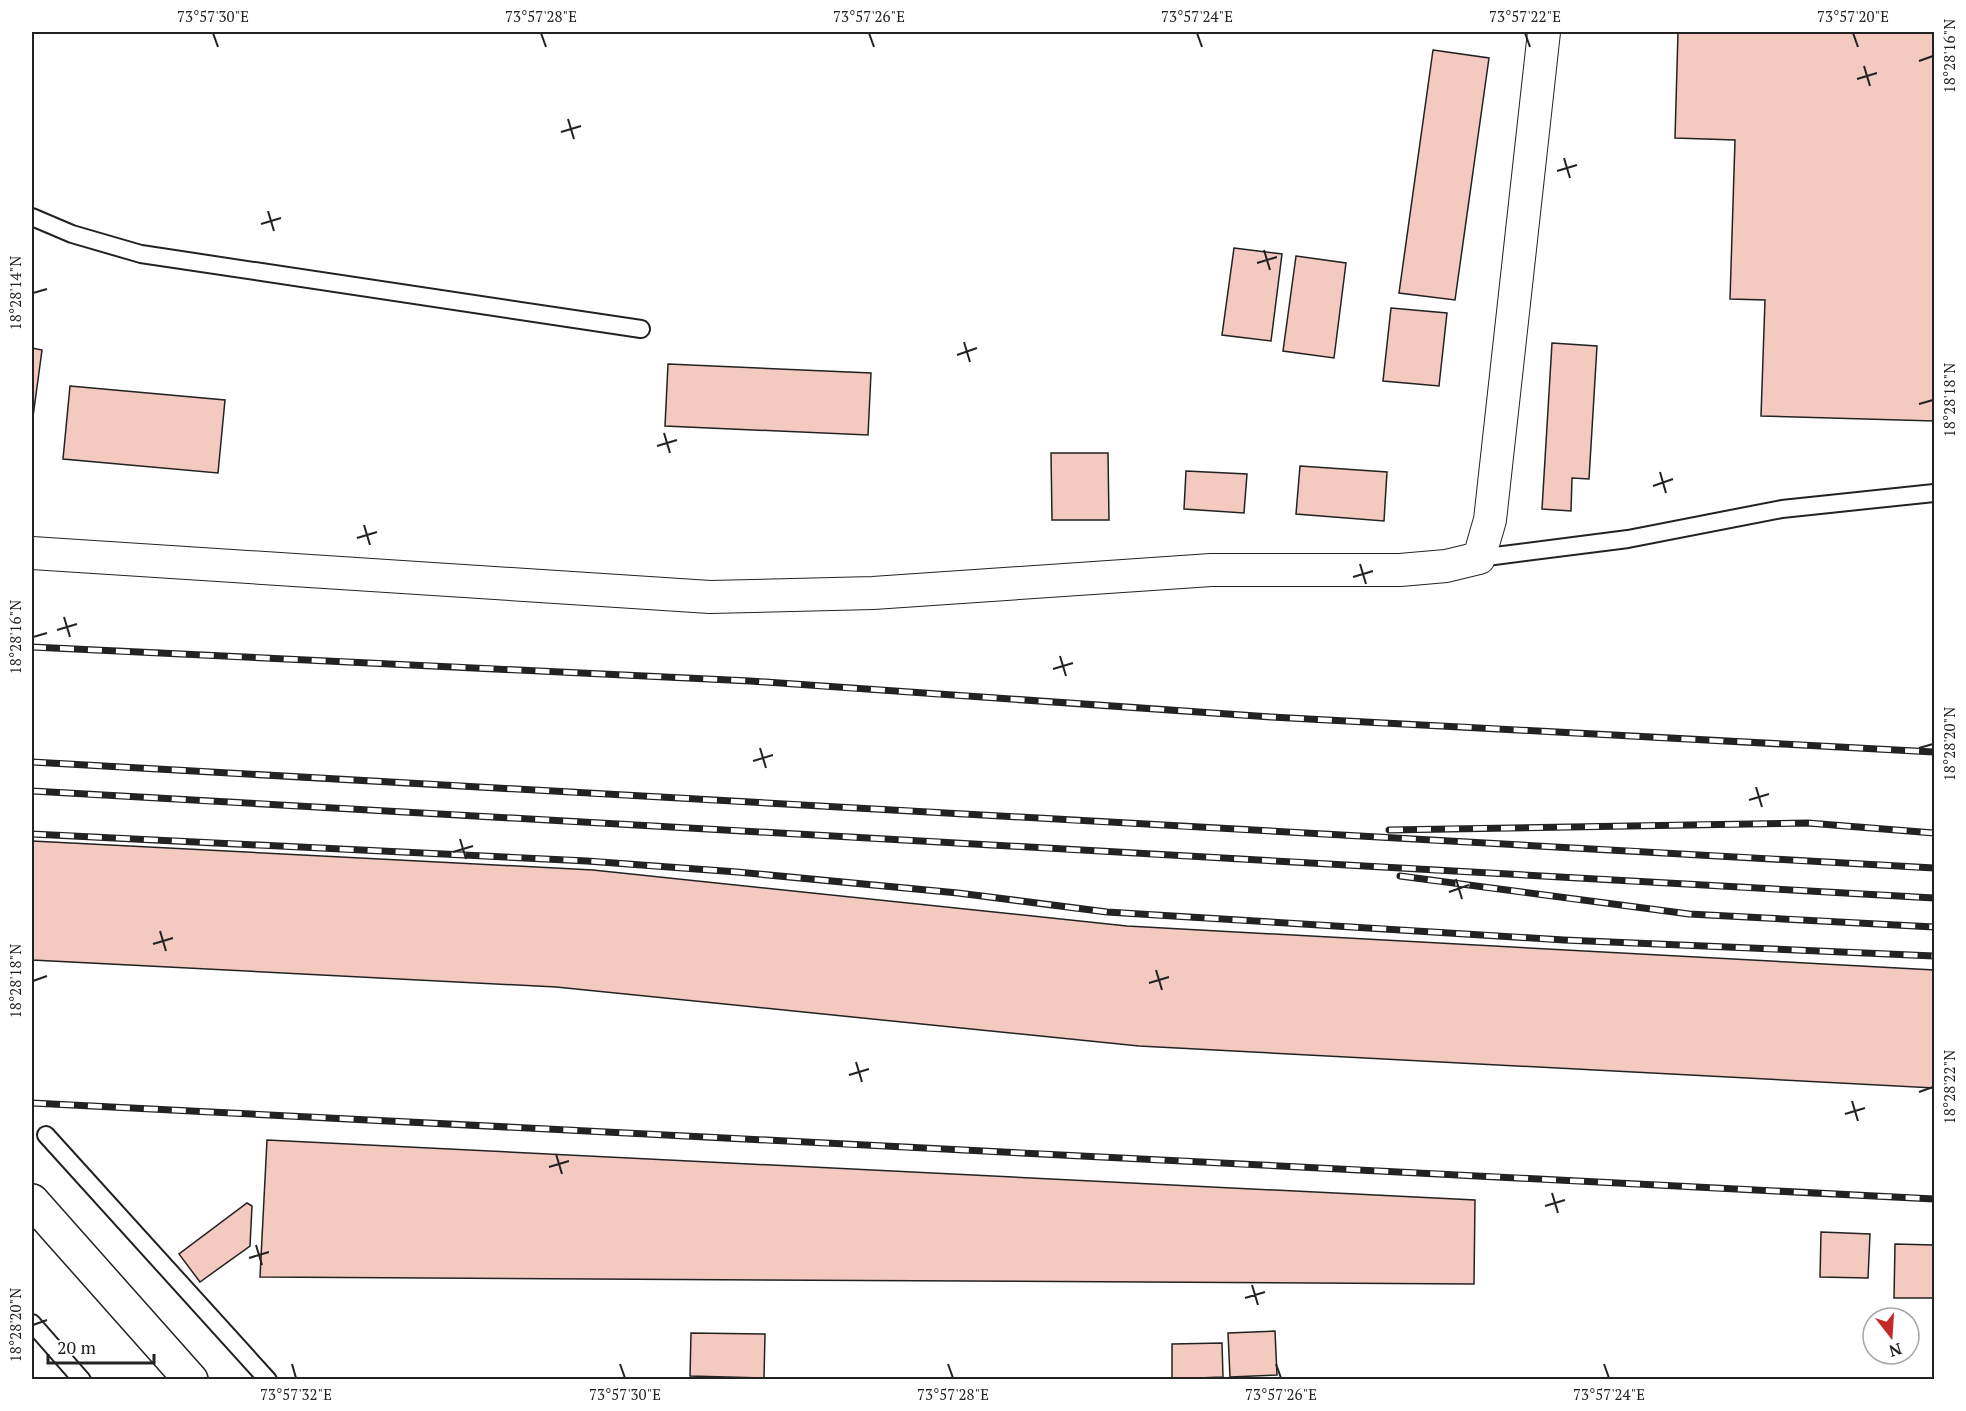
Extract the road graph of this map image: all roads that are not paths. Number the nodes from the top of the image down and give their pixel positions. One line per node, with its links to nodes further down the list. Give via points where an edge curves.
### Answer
1 (1544, 32): 6 (street, via 1490,520)
2 (32, 217): 3 (lane, via 72,234 141,254)
3 (641, 329)
4 (1935, 493): 6 (lane, via 1782,509 1628,539)
5 (32, 553): 6 (street, via 710,597 873,593 1211,570 1400,570)
6 (1479, 558)
7 (46, 1135): 12 (lane)
8 (32, 1201): 11 (highway)
9 (32, 1323): 10 (lane)
10 (82, 1380)
11 (191, 1380)
12 (268, 1380)

